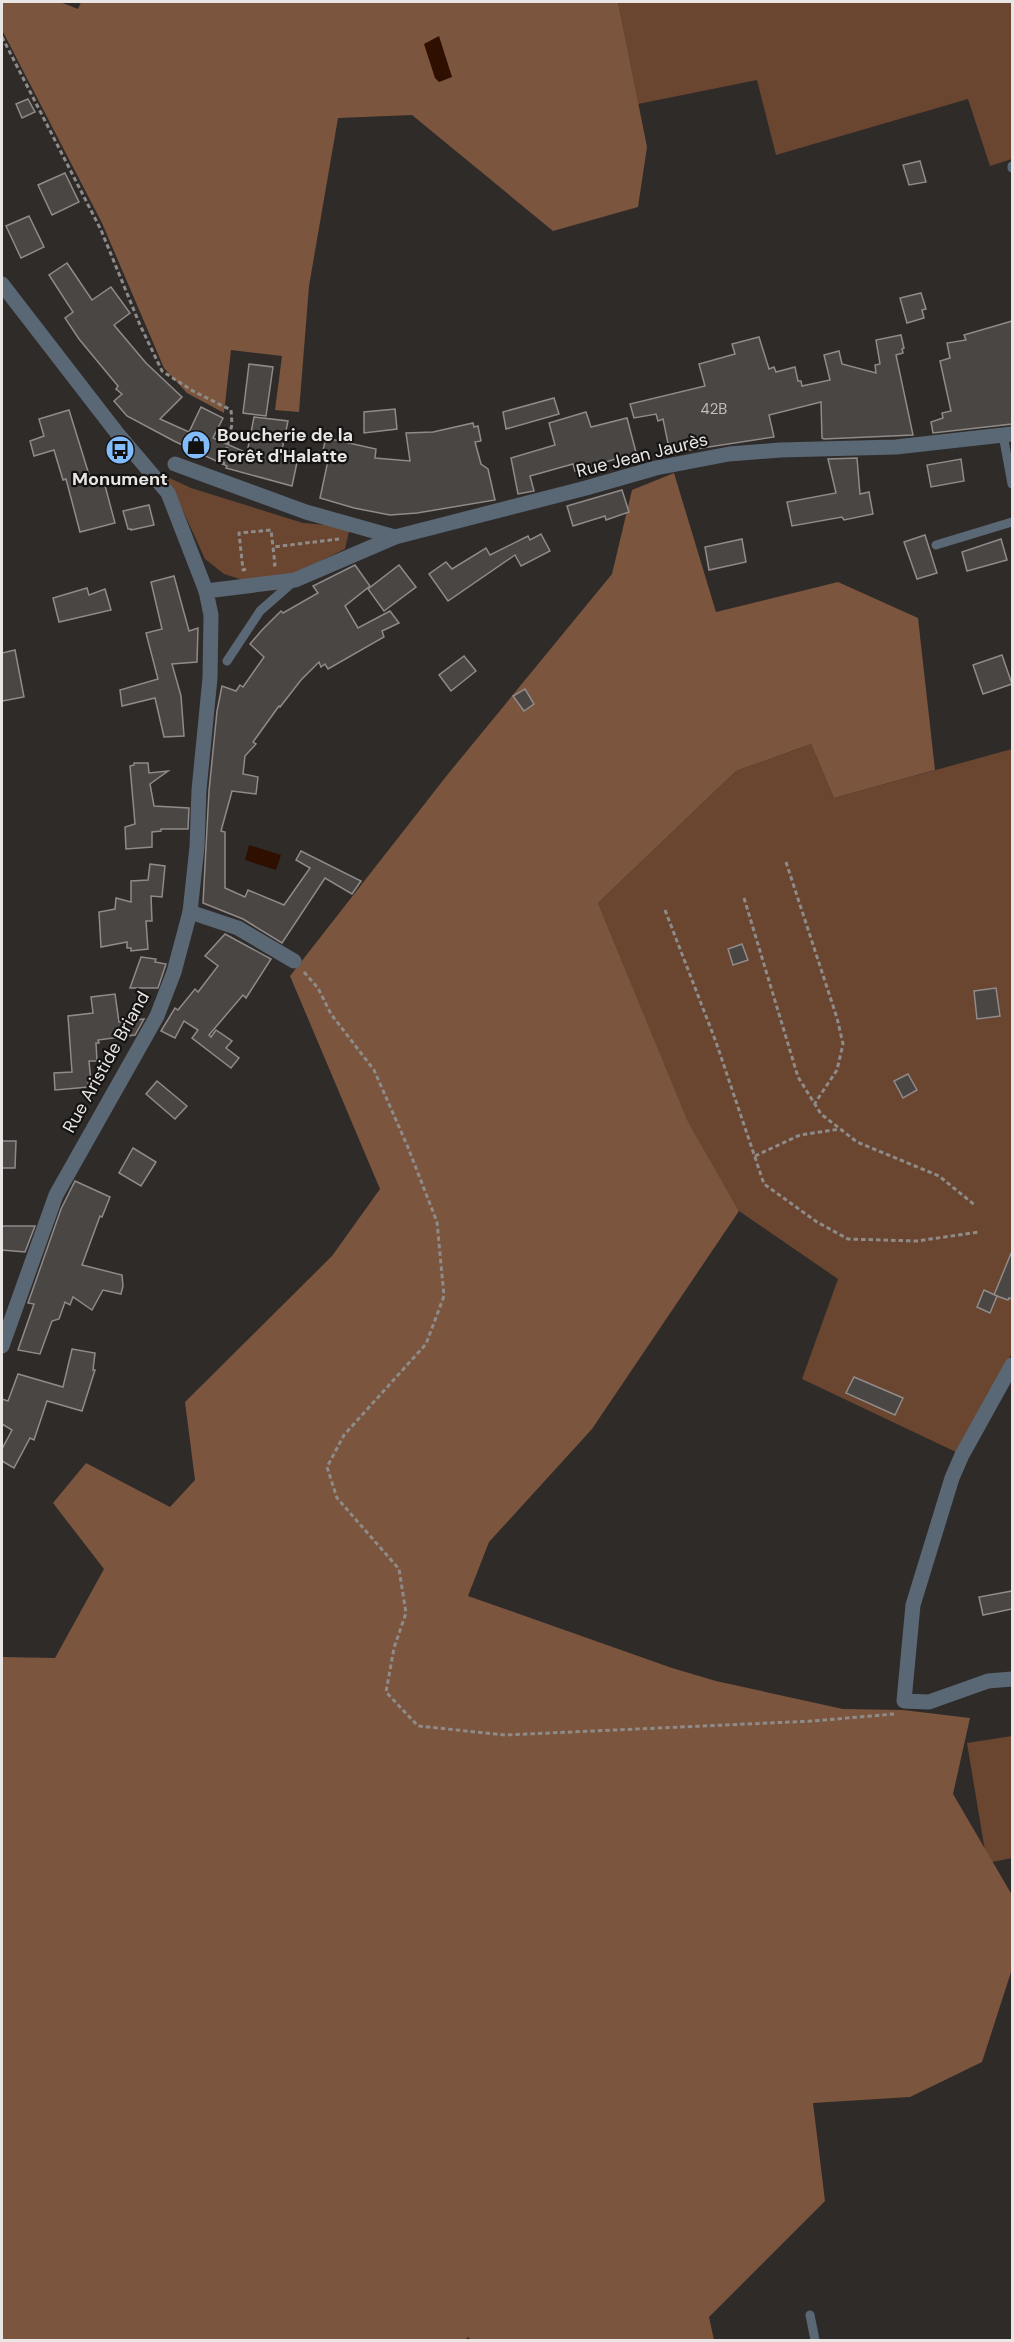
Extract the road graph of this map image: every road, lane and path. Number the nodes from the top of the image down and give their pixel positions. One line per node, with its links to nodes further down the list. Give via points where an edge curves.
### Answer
1 (2, 37): 5 (path, via 100,230 162,371 193,392 231,410 230,433)
2 (2, 284): 15 (street, Rue Aristide Briand, via 168,493)
3 (1008, 434): 6 (lane); 8 (street, Rue Jean Jaurès, via 896,447 729,454 656,468)
4 (175, 464): 5 (street)
5 (218, 481): 8 (street, via 306,512)
6 (1012, 484)
7 (1012, 522): 9 (lane)
8 (396, 537): 11 (street, Rue Jean Jaurès)
9 (936, 544)
10 (273, 547): 11 (path, via 348,537); 12 (path, via 275,565); 13 (path, via 272,530 239,533 243,570)
11 (361, 552): 14 (street, Rue Jean Jaurès)
12 (264, 567)
13 (253, 568)
14 (295, 580): 15 (street, Rue Jean Jaurès); 16 (lane, via 260,611)
15 (206, 591): 20 (street, Rue Aristide Briand, via 211,615 210,678)
16 (227, 661)
17 (786, 862): 22 (path, via 843,1044 837,1070)
18 (744, 898): 22 (path, via 798,1077)
19 (665, 910): 24 (path)
20 (190, 912): 21 (street, via 238,928); 27 (street, Rue Aristide Briand, via 157,1016 63,1180)
21 (294, 961): 30 (path, via 318,988 331,1014 374,1070 437,1222 444,1296 426,1344 345,1434 327,1467 337,1498 399,1569 406,1613 394,1648 386,1692 418,1726 505,1735 813,1721 895,1714)
22 (815, 1103): 23 (path, via 821,1114)
23 (840, 1129): 24 (path, via 800,1135); 25 (path, via 857,1142 939,1176)
24 (755, 1156): 26 (path, via 764,1184 848,1239 917,1241)
25 (976, 1206)
26 (979, 1232)
27 (2, 1346)
28 (1012, 1365): 30 (street, via 952,1478 913,1605)
29 (1012, 1679): 30 (street, via 988,1681 929,1702)
30 (904, 1701)
31 (810, 2315): 32 (lane)
32 (815, 2340)

